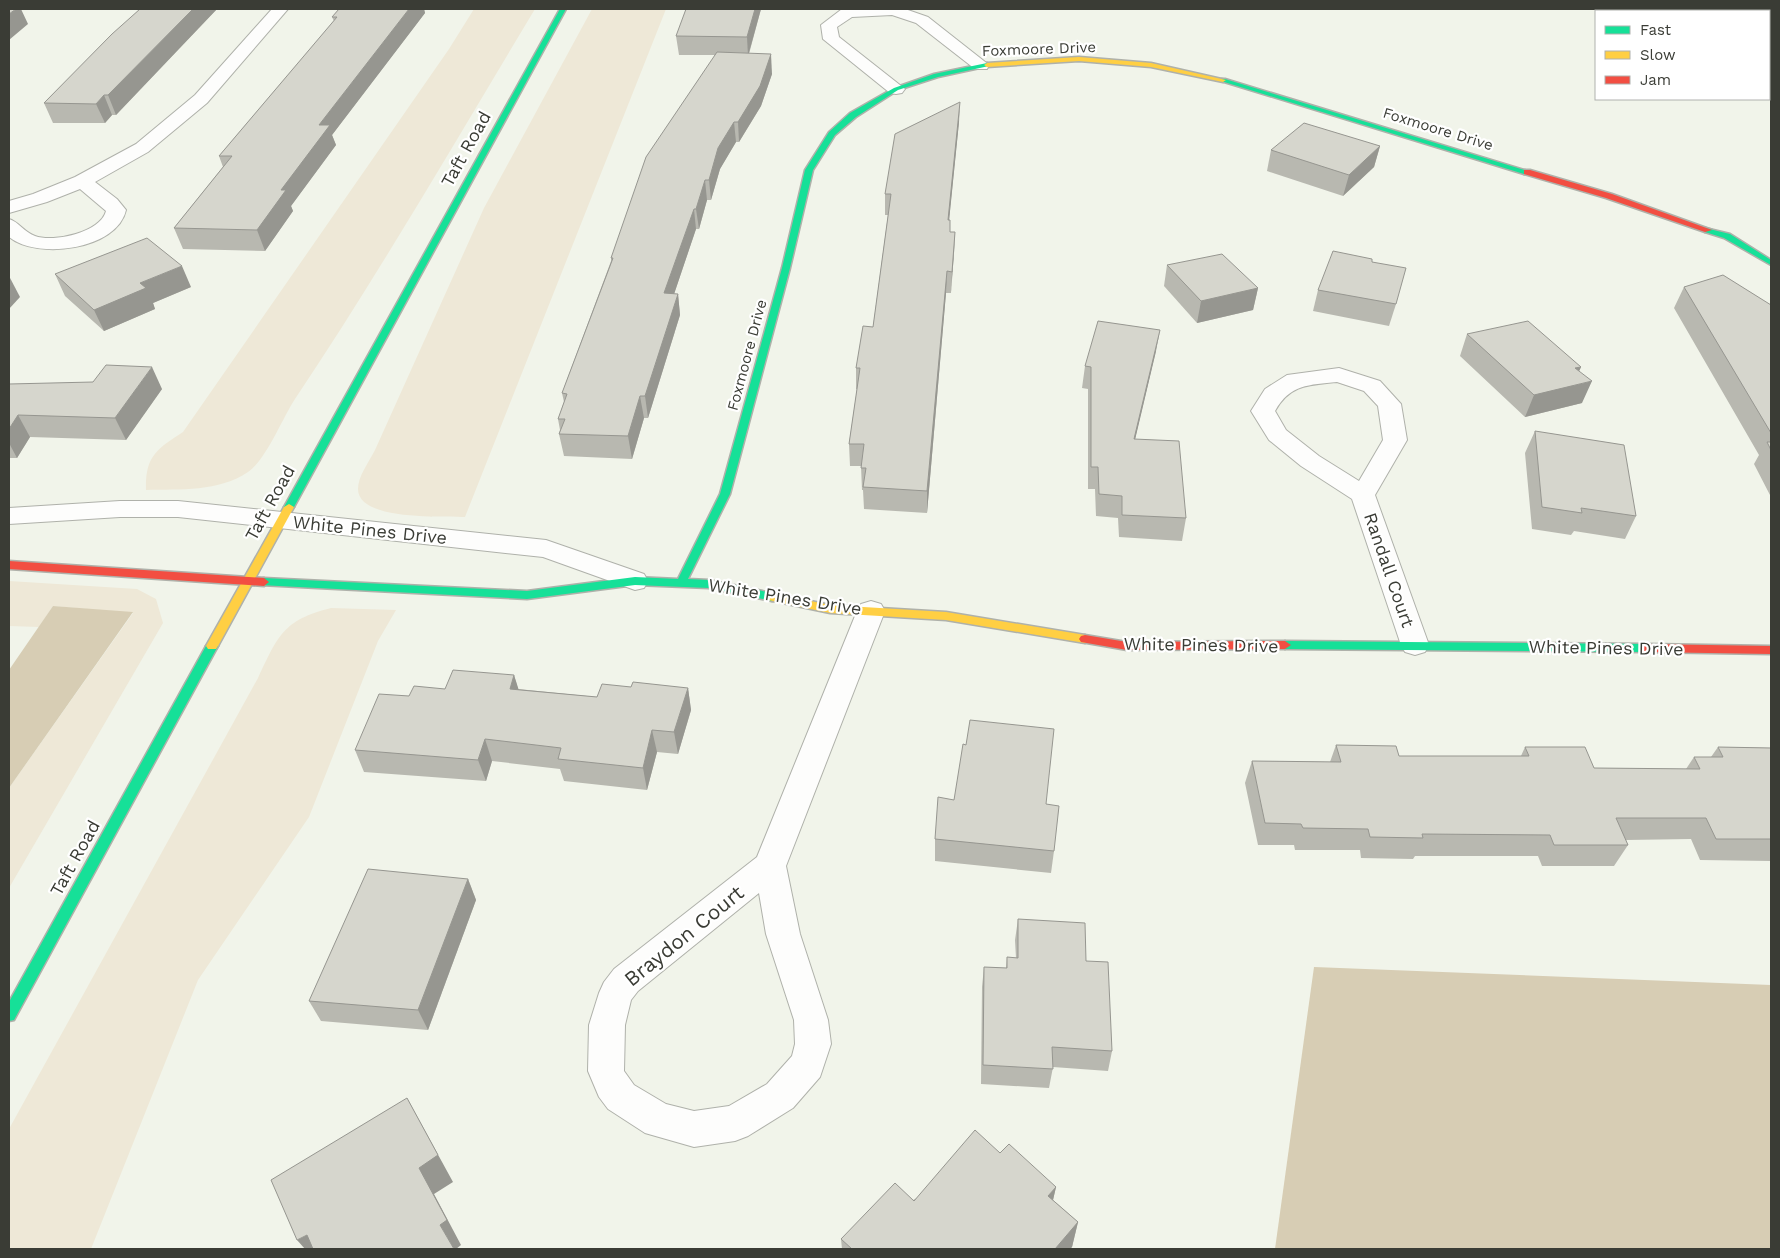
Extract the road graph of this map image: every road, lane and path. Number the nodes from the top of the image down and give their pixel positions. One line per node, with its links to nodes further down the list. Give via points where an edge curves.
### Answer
1 (280, 9): 5 (street, via 201,99 142,148)
2 (563, 9): 11 (street, Taft Road)
3 (981, 64): 4 (street, Foxmoore Drive); 4 (street, via 922,20 894,10 848,12 830,26 831,39); 8 (street, Foxmoore Drive, via 1079,59 1151,64 1208,76 1609,196 1727,236)
4 (896, 89): 15 (street, Foxmoore Drive, via 853,115 832,134 809,170 726,494)
5 (82, 181): 6 (street); 7 (street, via 116,210 113,220 102,229 82,238 49,244 30,242)
6 (9, 207)
7 (9, 224)
8 (1771, 263)
9 (1362, 495): 9 (street, Randall Court, via 1395,440 1389,404 1372,386 1339,375 1295,380 1273,394 1262,411 1277,435); 17 (street, Randall Court)
10 (9, 516): 11 (street, White Pines Drive, via 178,509)
11 (280, 520): 13 (street, Taft Road); 14 (street, White Pines Drive, via 546,549)
12 (9, 565): 13 (street, White Pines Drive)
13 (247, 581): 14 (street, White Pines Drive, via 527,595); 20 (street, Taft Road)
14 (636, 581): 15 (street, White Pines Drive)
15 (681, 583): 16 (street, White Pines Drive, via 710,584 830,609)
16 (872, 611): 17 (street, White Pines Drive, via 946,616 1127,646); 19 (street, Braydon Court)
17 (1415, 646): 18 (street, White Pines Drive)
18 (1771, 650)
19 (770, 866): 19 (street, Braydon Court, via 783,934 810,1020 813,1044 807,1065 780,1096 735,1123 694,1129 658,1120 621,1097 606,1071 607,1025 616,993 626,980)
20 (9, 1015)

